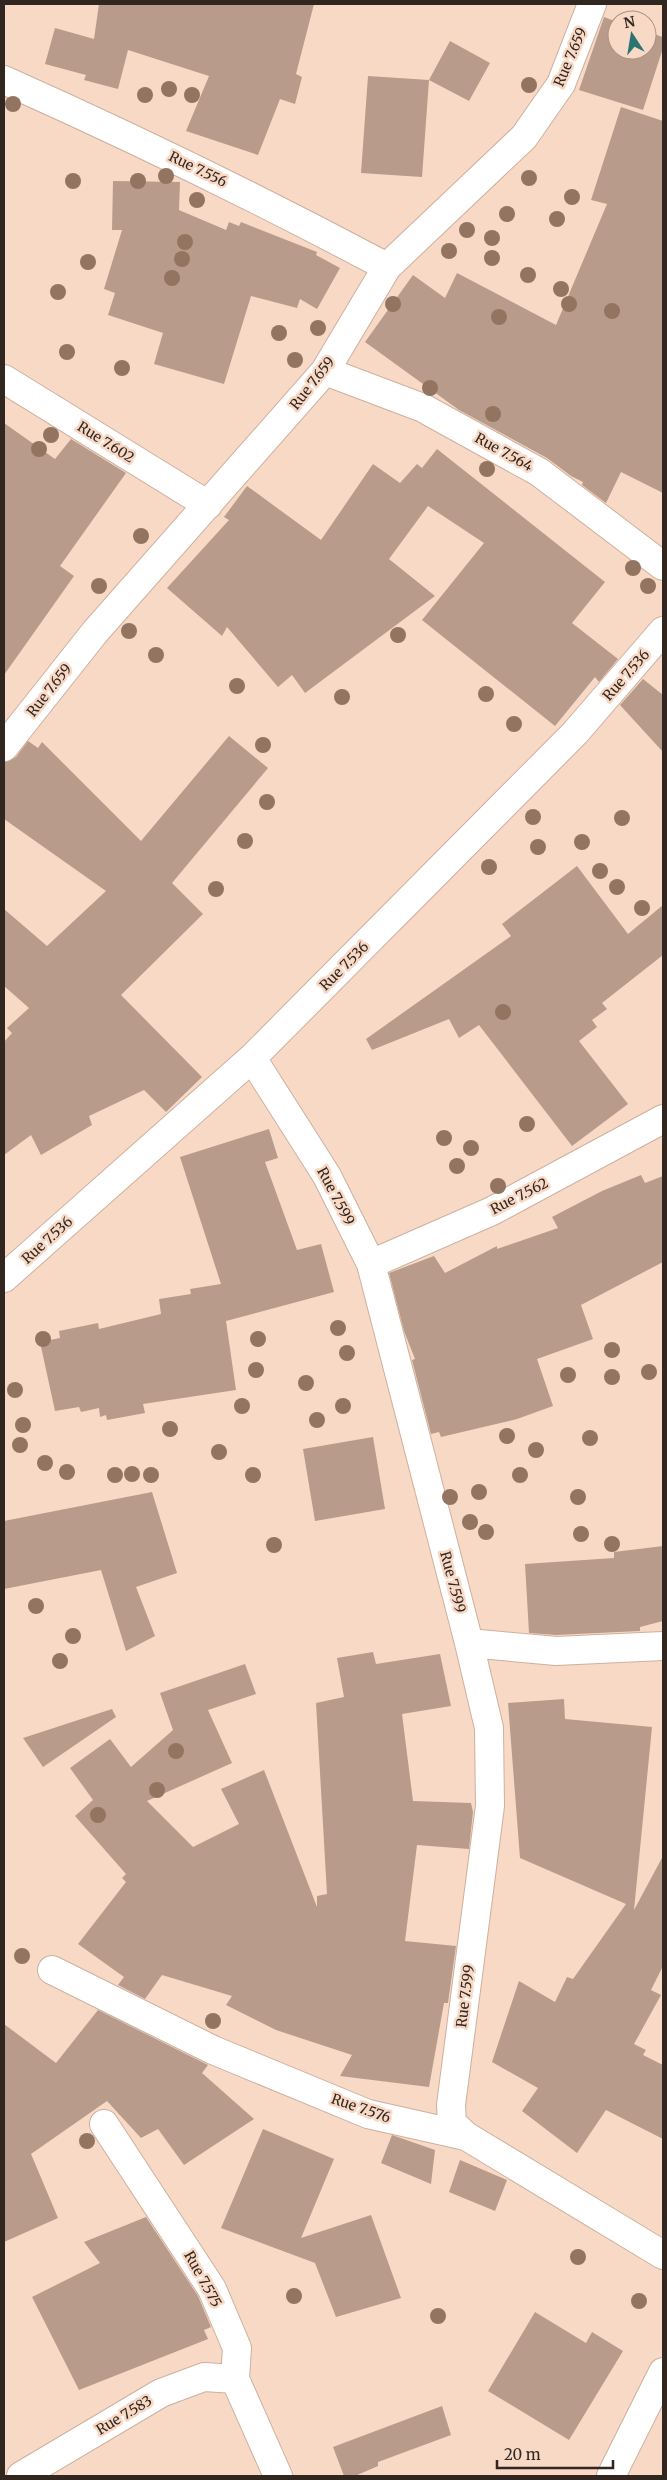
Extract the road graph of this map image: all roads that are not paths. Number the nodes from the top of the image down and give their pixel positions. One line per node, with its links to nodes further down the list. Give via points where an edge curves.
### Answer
1 (592, 4): 3 (street, Rue 7.659, via 561,84 524,138)
2 (4, 80): 3 (street, Rue 7.556, via 142,142)
3 (388, 267): 4 (street, Rue 7.659)
4 (325, 372): 6 (street, Rue 7.659); 7 (street, Rue 7.564, via 423,408 539,472)
5 (4, 379): 6 (street, Rue 7.602)
6 (208, 504): 9 (street, Rue 7.659, via 95,632)
7 (663, 566)
8 (663, 631): 10 (street, Rue 7.536, via 576,733)
9 (4, 747)
10 (252, 1058): 12 (street, Rue 7.599, via 327,1176); 13 (street, Rue 7.536)
11 (663, 1119): 12 (street, Rue 7.562, via 492,1211)
12 (371, 1264): 14 (street, Rue 7.599)
13 (4, 1278)
14 (469, 1643): 15 (street, via 556,1650); 18 (street, Rue 7.599, via 488,1728 490,1806 451,2104 452,2123)
15 (663, 1646)
16 (52, 1970): 18 (street, Rue 7.576, via 213,2050 368,2114)
17 (104, 2124): 21 (street, Rue 7.575, via 212,2288 237,2348)
18 (466, 2136): 19 (street, Rue 7.576)
19 (663, 2255)
20 (663, 2372): 24 (street)
21 (235, 2379): 22 (street, Rue 7.583, via 204,2377 161,2393); 23 (street, Rue 7.575)
22 (21, 2476)
23 (278, 2476)
24 (611, 2476)

